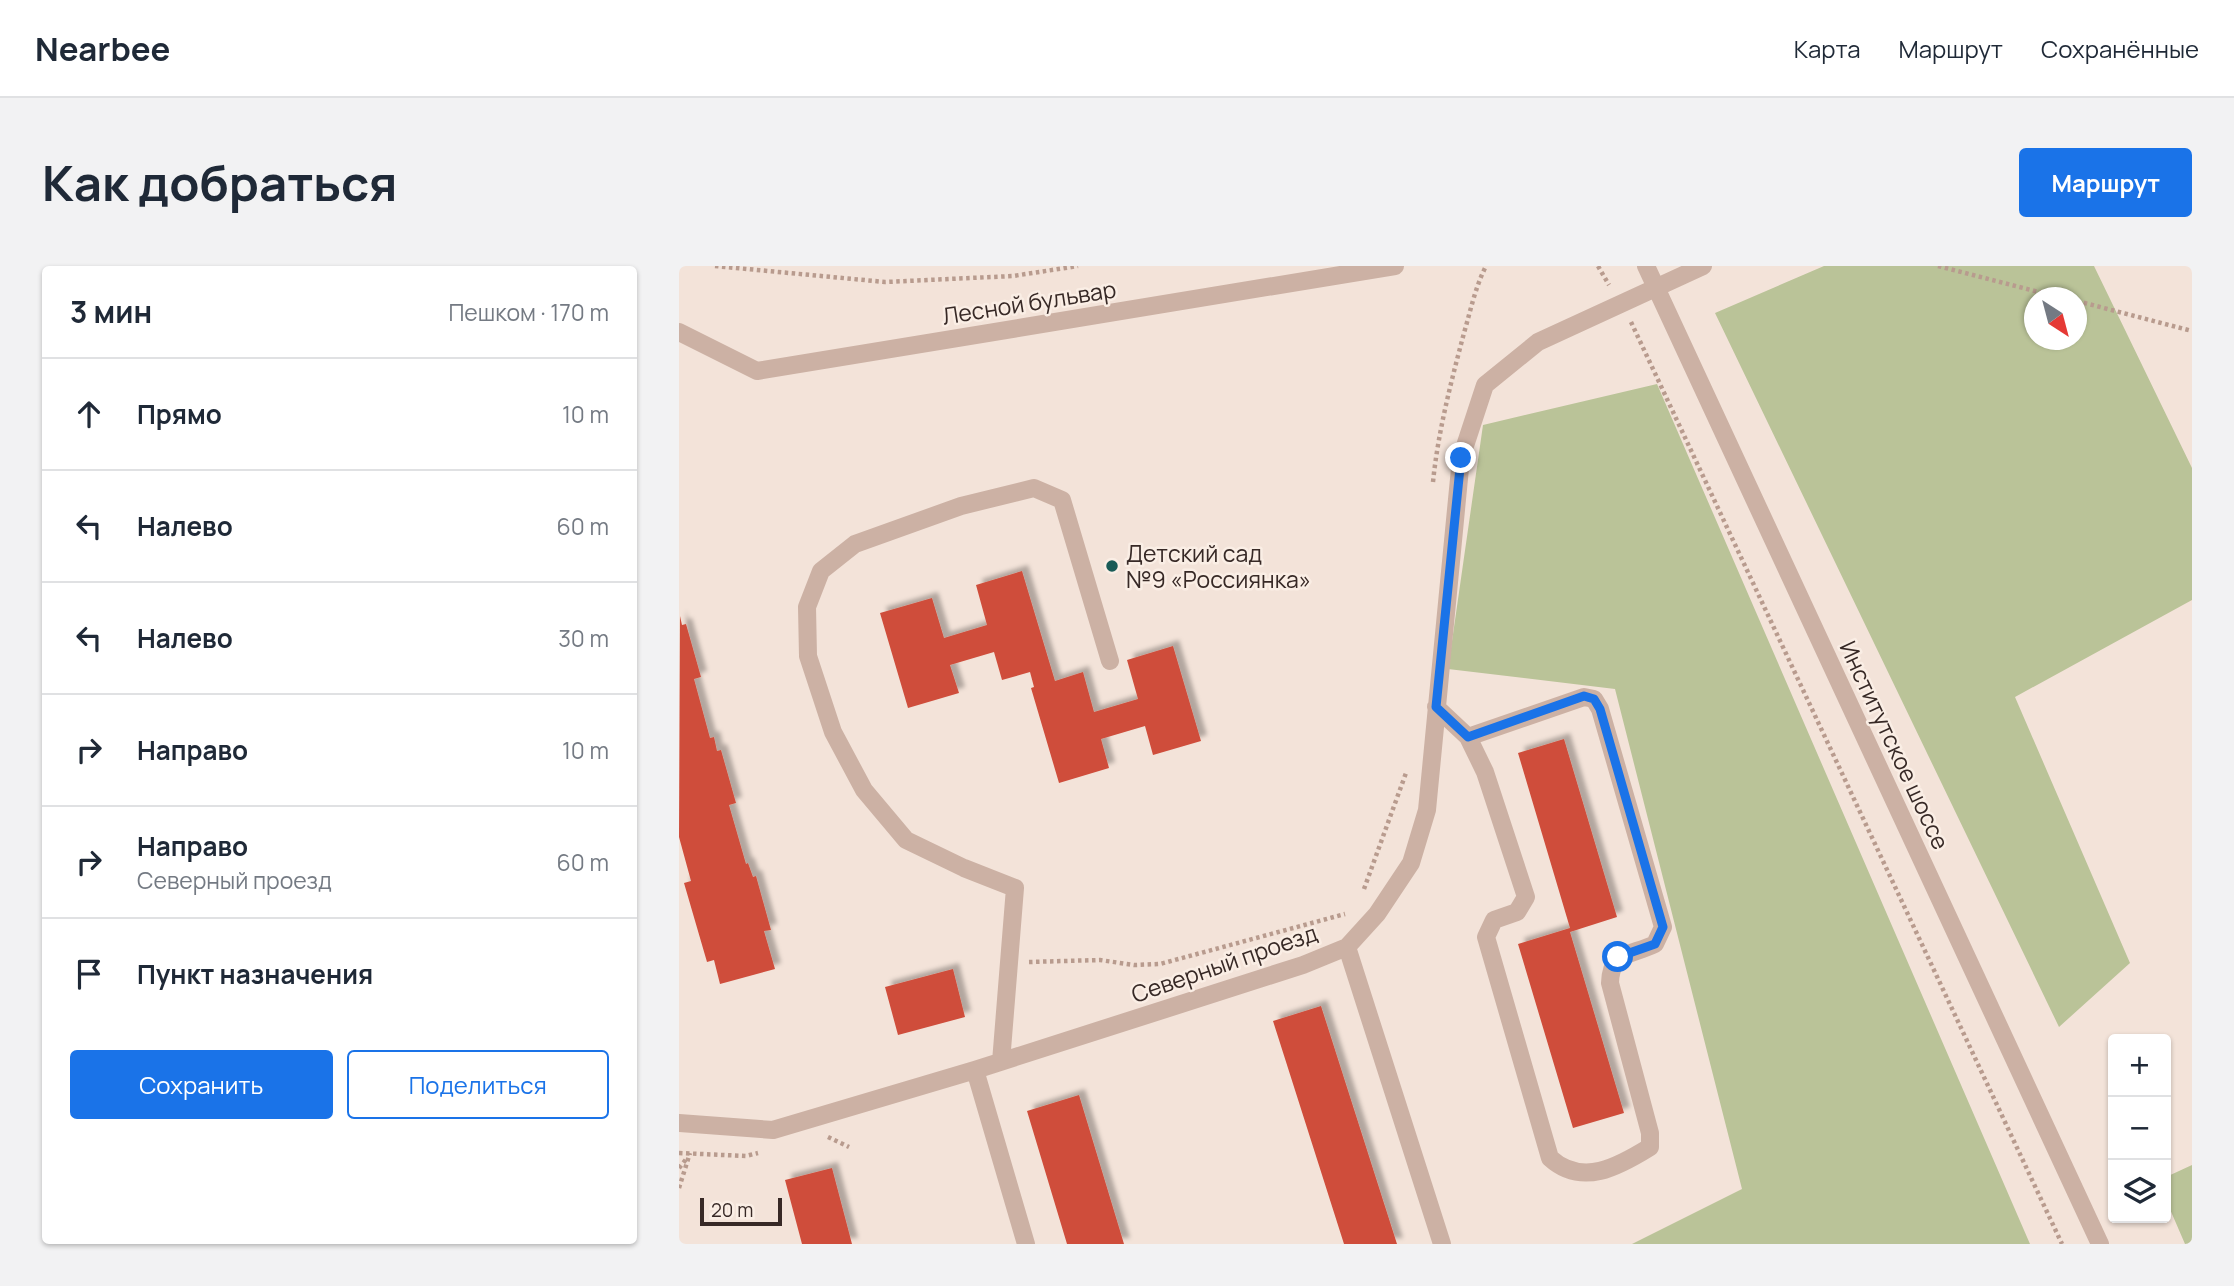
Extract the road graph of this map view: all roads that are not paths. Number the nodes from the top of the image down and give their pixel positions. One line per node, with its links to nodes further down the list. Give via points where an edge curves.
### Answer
1 (1395, 266): 5 (street, Лесной бульвар, via 757,371)
2 (1646, 266): 4 (street, Институтское шоссе)
3 (1703, 266): 4 (street, Северный проезд)
4 (1657, 288): 7 (street, Северный проезд, via 1538,342 1485,385 1461,458); 15 (street, Институтское шоссе)
5 (679, 332)
6 (1110, 662): 10 (street, via 1062,500 1034,488 961,506 855,544 821,571 807,607 808,656 833,732 864,790 906,840 1015,888)
7 (1436, 707): 8 (street); 9 (street, Северный проезд, via 1427,810 1411,863 1377,914)
8 (1468, 737): 8 (street, via 1485,772 1526,897 1517,912 1494,920 1486,937 1550,1158 1564,1170 1584,1174 1630,1160 1650,1147 1650,1133 1611,983 1611,966 1618,957 1655,944 1663,927 1600,709 1594,699 1584,696)
9 (1347, 947): 10 (street, Северный проезд); 14 (street)
10 (1000, 1062): 11 (street, Северный проезд)
11 (975, 1070): 12 (street, Северный проезд, via 773,1130); 13 (street)
12 (679, 1123)
13 (1026, 1244)
14 (1442, 1244)
15 (2100, 1244)

